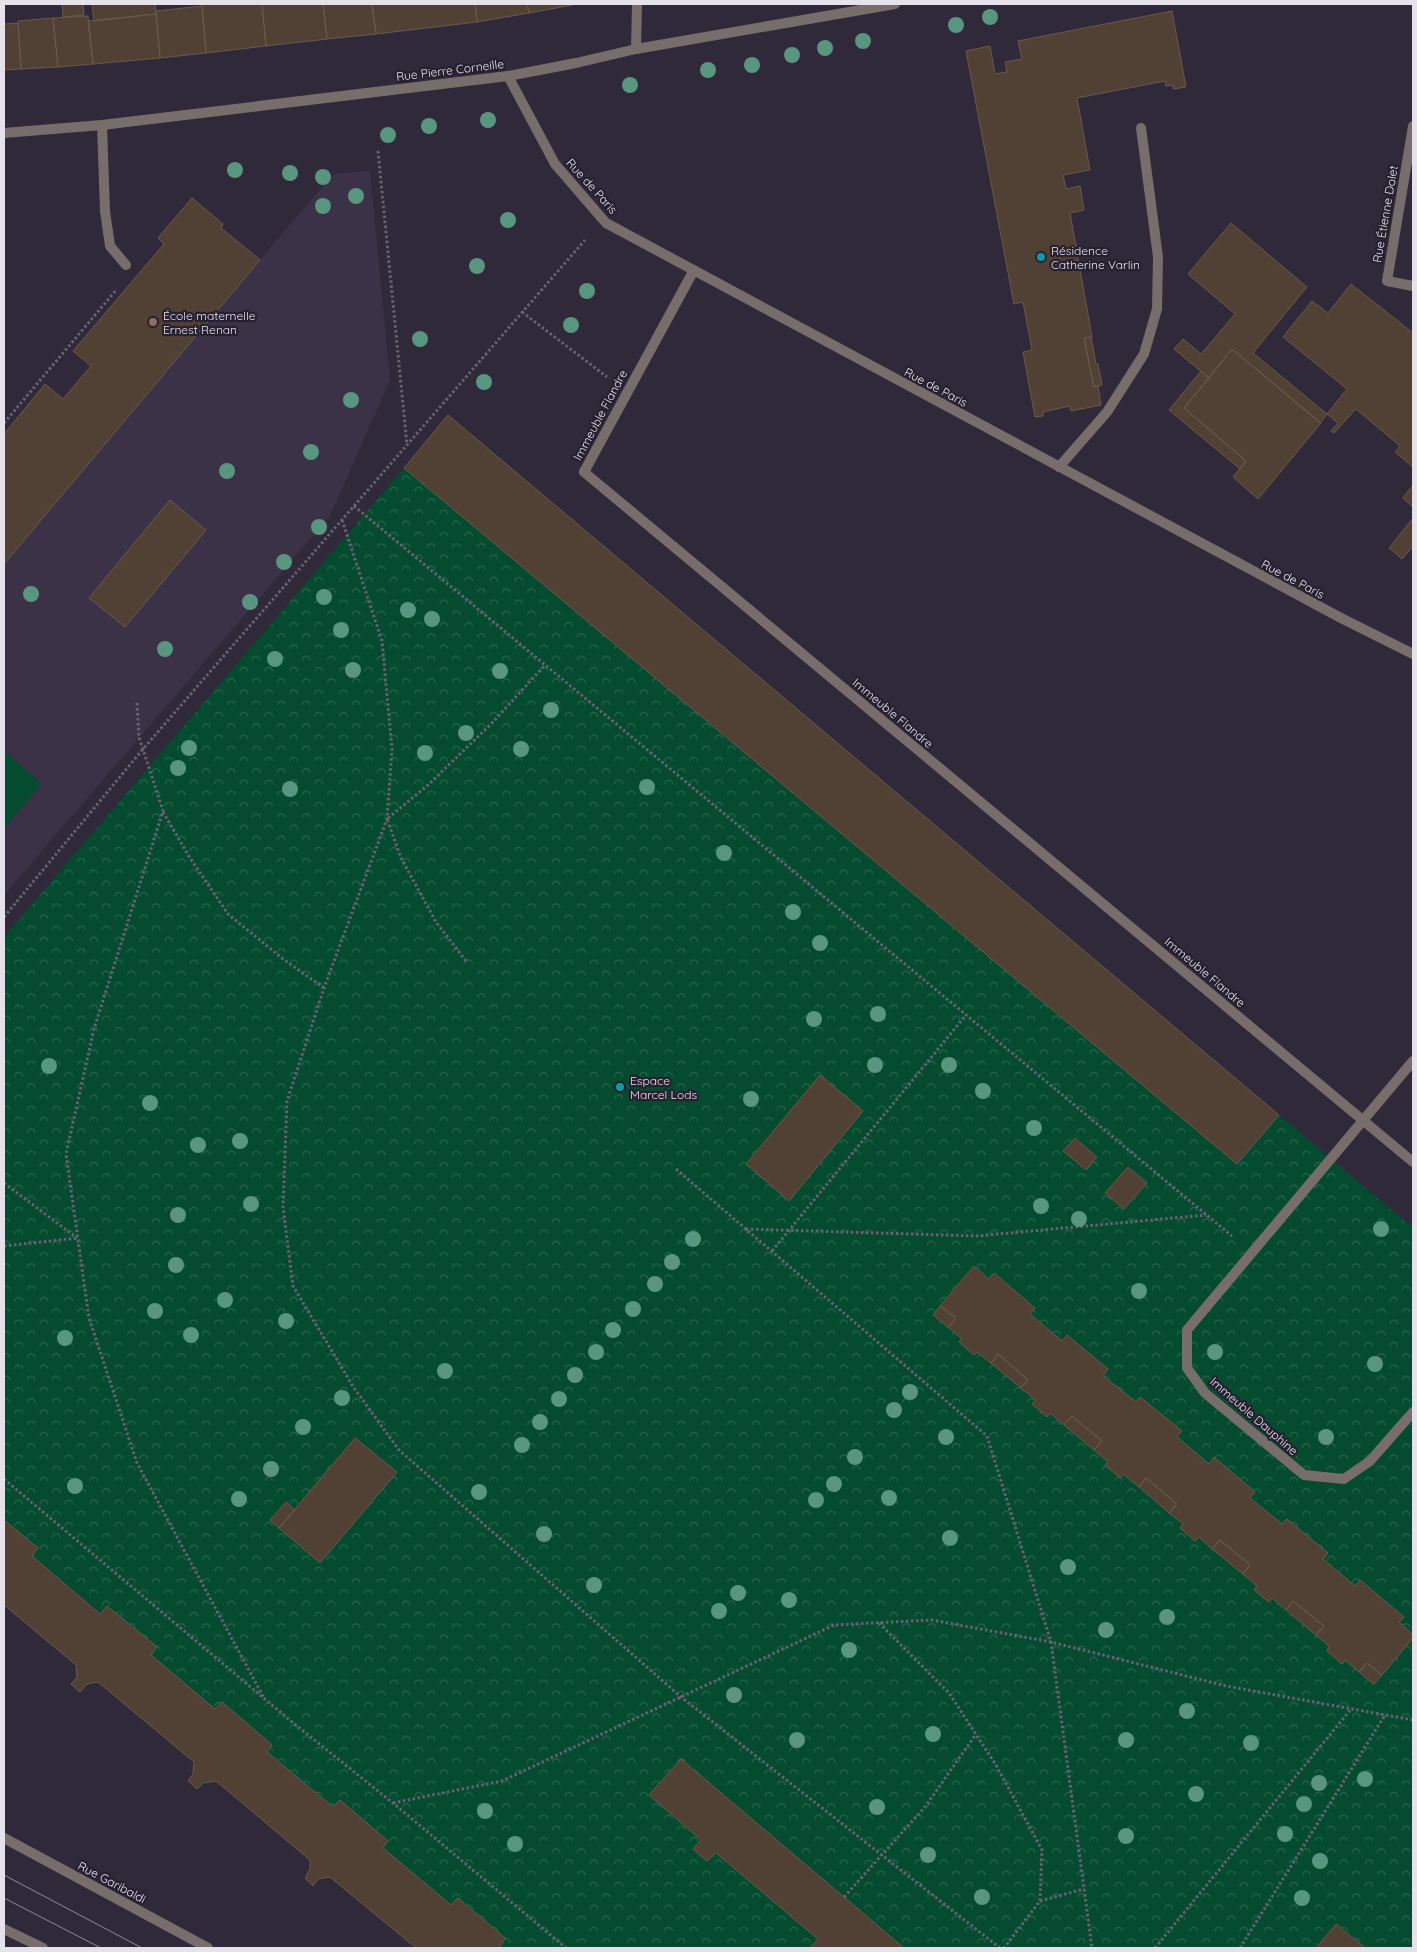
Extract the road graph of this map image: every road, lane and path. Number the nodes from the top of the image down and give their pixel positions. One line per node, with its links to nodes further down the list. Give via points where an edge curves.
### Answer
1 (637, 4): 3 (street)
2 (895, 4): 3 (street, Rue Pierre Corneille)
3 (636, 49): 4 (street, Rue Pierre Corneille)
4 (508, 76): 5 (street, Rue Pierre Corneille); 10 (street, Rue de Paris, via 555,164)
5 (102, 125): 8 (street, Rue Pierre Corneille); 11 (street, via 105,210 110,246)
6 (1413, 126): 13 (street, Rue Étienne Dolet, via 1387,281)
7 (1140, 128): 18 (street, via 1158,257 1157,309 1144,354 1107,412)
8 (4, 133)
9 (378, 151): 17 (path)
10 (606, 223): 12 (street, Rue de Paris); 14 (path, via 590,235)
11 (126, 265): 16 (path, via 133,270)
12 (694, 270): 15 (street, Immeuble Flandre); 18 (street, Rue de Paris)
13 (1413, 286)
14 (522, 312): 15 (path, via 620,387); 17 (path)
15 (629, 389): 32 (street, Immeuble Flandre, via 584,472)
16 (4, 423)
17 (407, 446): 19 (path)
18 (1059, 467): 21 (street, Rue de Paris)
19 (354, 506): 20 (path); 22 (path)
20 (342, 520): 24 (path); 26 (path, via 382,641 392,748)
21 (1413, 654)
22 (545, 665): 26 (path, via 442,772); 30 (path)
23 (138, 703): 24 (path, via 139,737)
24 (144, 749): 25 (path); 27 (path)
25 (163, 812): 29 (path, via 228,914); 39 (path, via 94,1029 66,1154)
26 (387, 819): 28 (path, via 401,858 436,922); 29 (path)
27 (4, 917)
28 (466, 961)
29 (324, 988): 47 (path, via 287,1101 283,1207 293,1286 354,1388 399,1450)
30 (966, 1015): 36 (path); 38 (path)
31 (1413, 1061): 32 (street, Immeuble Dauphine)
32 (1363, 1120): 33 (street); 42 (street, Immeuble Dauphine)
33 (1413, 1162)
34 (676, 1169): 37 (path)
35 (4, 1182): 39 (path)
36 (1206, 1214): 38 (path, via 977,1236); 42 (path)
37 (746, 1229): 38 (path); 41 (path)
38 (788, 1230): 41 (path)
39 (78, 1238): 40 (path); 48 (path, via 89,1318 137,1464)
40 (4, 1246)
41 (772, 1251): 46 (path, via 987,1436)
42 (1252, 1254): 43 (street, Immeuble Dauphine, via 1187,1330 1187,1368 1205,1393 1304,1475 1344,1480 1370,1461)
43 (1413, 1412)
44 (4, 1479): 48 (path)
45 (879, 1623): 46 (path, via 932,1620); 47 (path, via 834,1624); 52 (path, via 949,1694)
46 (1052, 1642): 49 (path, via 1226,1686); 56 (path)
47 (681, 1697): 53 (path, via 502,1781); 55 (path)
48 (264, 1698): 53 (path)
49 (1351, 1709): 50 (path); 65 (path)
50 (1385, 1715): 51 (path); 66 (path)
51 (1413, 1720)
52 (976, 1734): 55 (path, via 925,1807); 58 (path, via 1042,1850)
53 (394, 1803): 62 (path)
54 (4, 1838): 61 (street, Rue Garibaldi)
55 (882, 1855): 57 (path); 63 (path)
56 (1084, 1889): 58 (path); 64 (path)
57 (844, 1897)
58 (1040, 1901): 63 (path)
59 (4, 1930): 60 (street)
60 (43, 1948)
61 (208, 1948)
62 (566, 1948)
63 (1002, 1948)
64 (1092, 1948)
65 (1155, 1948)
66 (1240, 1948)

